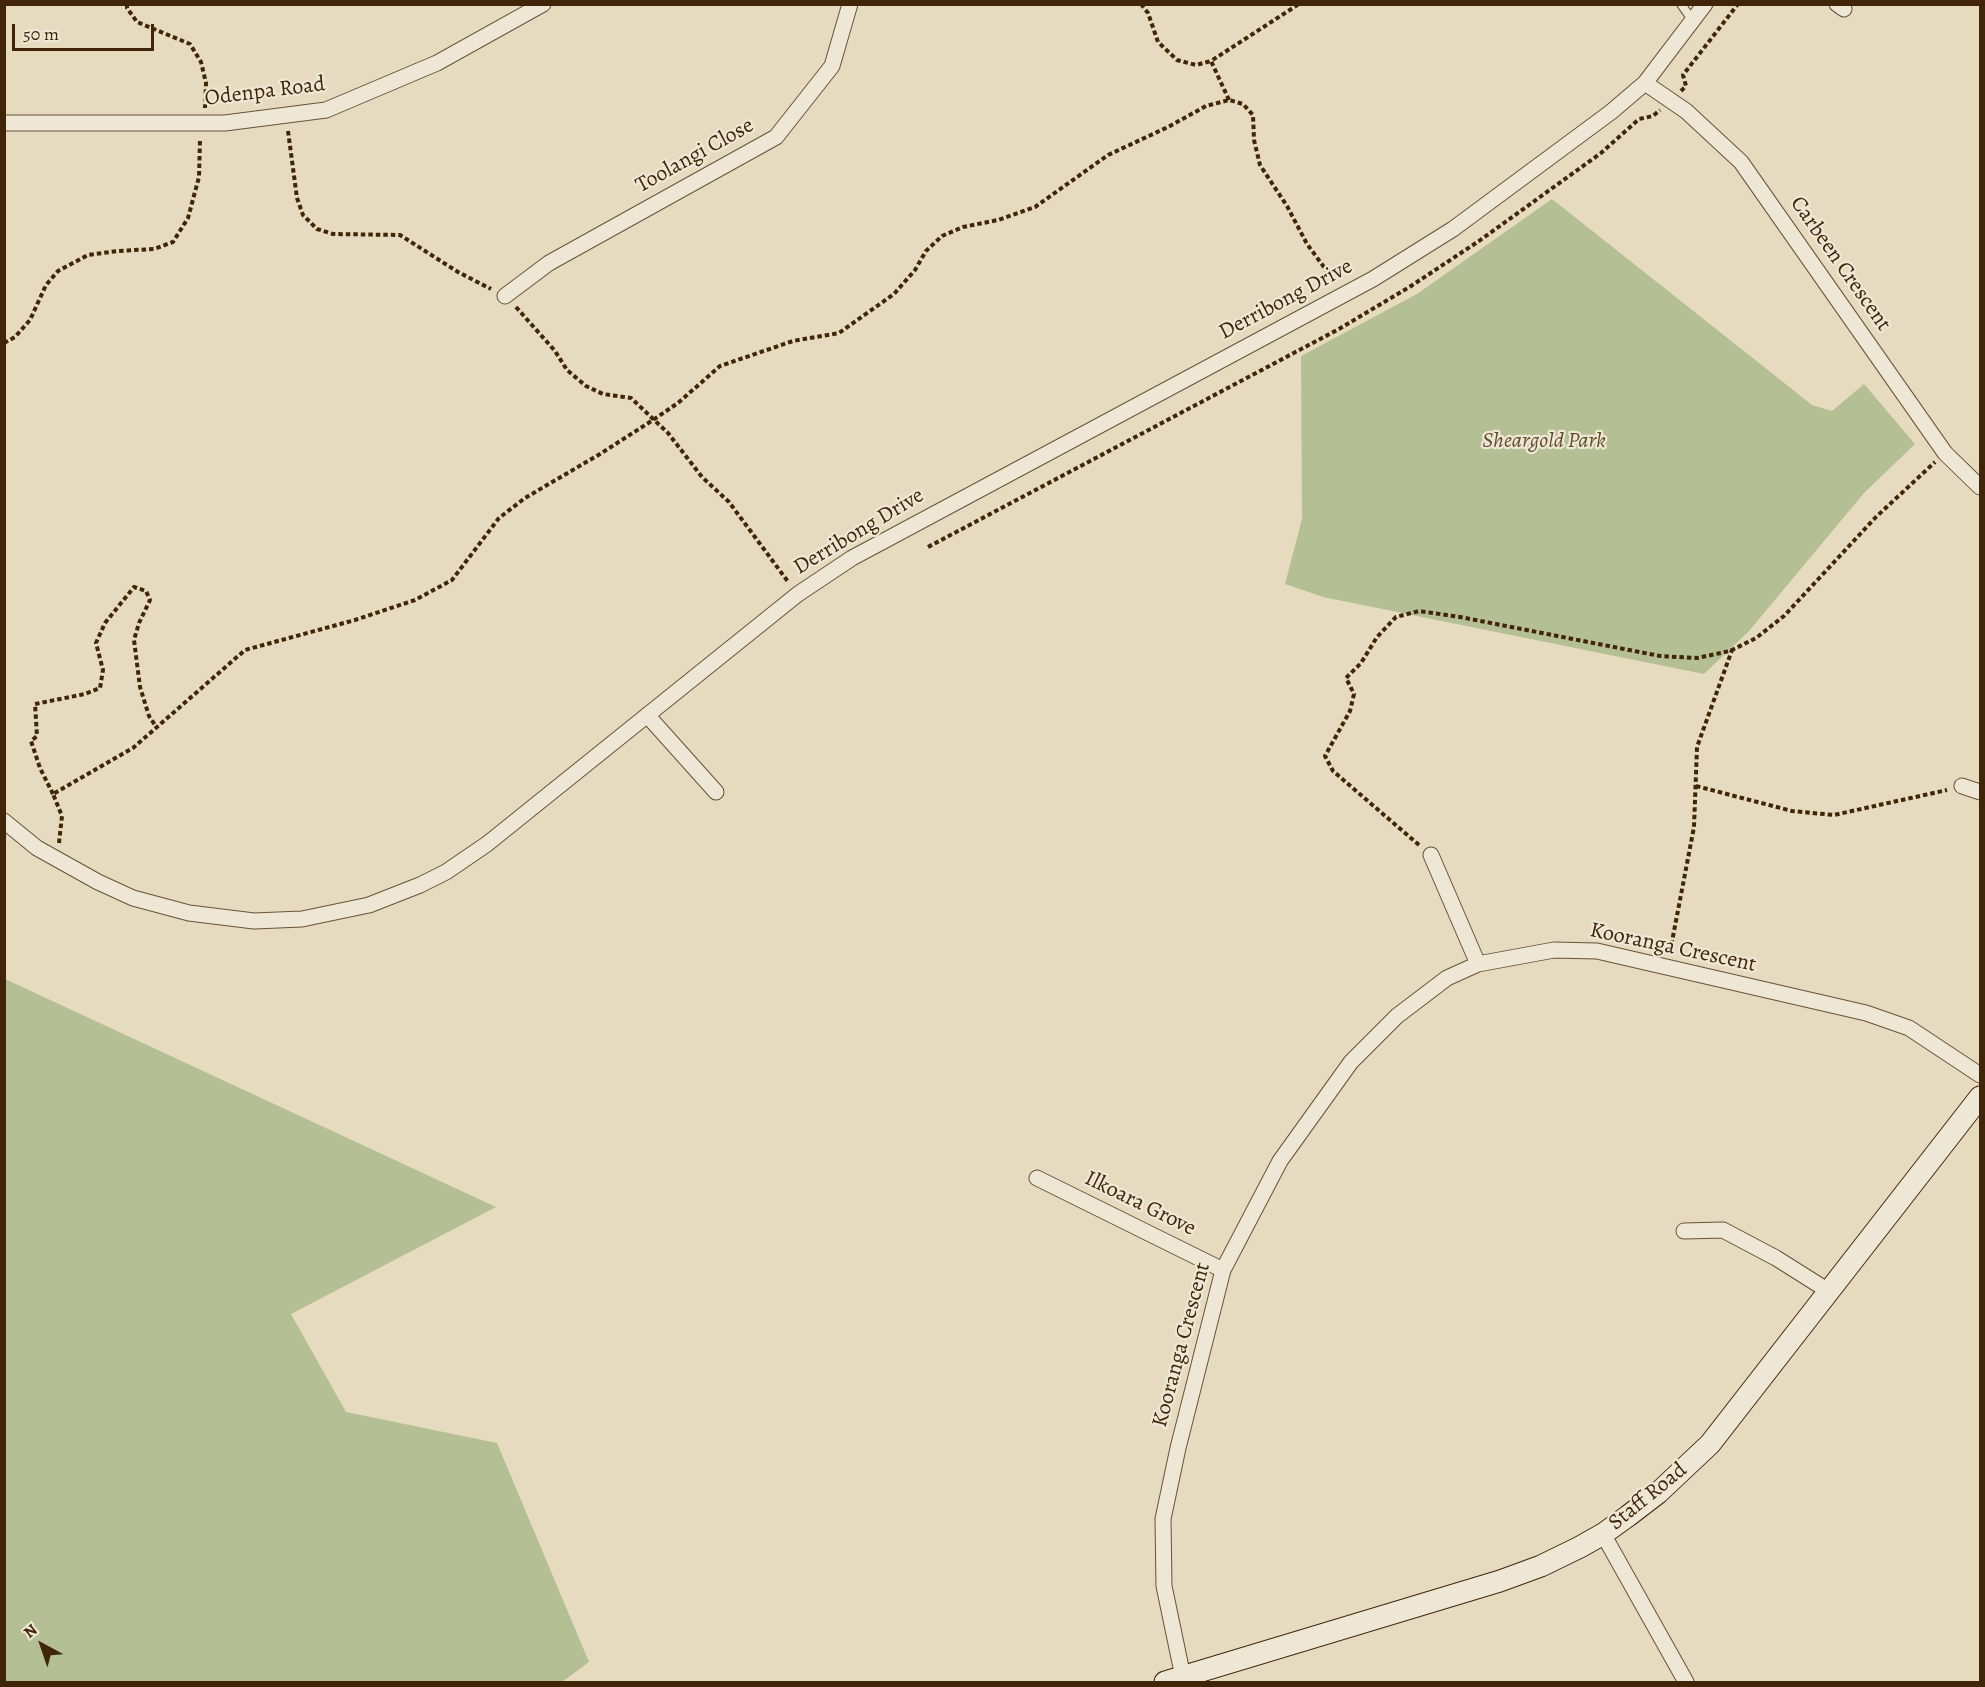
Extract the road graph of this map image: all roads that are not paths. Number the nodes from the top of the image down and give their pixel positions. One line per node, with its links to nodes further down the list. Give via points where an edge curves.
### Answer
1 (543, 4): 7 (street, Odenpa Road, via 437,63 326,110 225,123)
2 (850, 4): 8 (street, Toolangi Close, via 832,66 776,137 549,263)
3 (1682, 4): 5 (lane)
4 (1706, 4): 5 (street, Derribong Drive)
5 (1693, 21): 6 (street, Derribong Drive)
6 (1646, 83): 9 (street, Carbeen Crescent, via 1686,111 1741,162 1945,453); 10 (street, Derribong Drive, via 1601,120 1405,261 872,546 798,594)
7 (4, 123)
8 (505, 296)
9 (1980, 487)
10 (647, 715): 12 (street); 14 (street, Derribong Drive, via 453,867 395,897 302,919 254,921 189,913 133,898 50,857)
11 (1962, 786): 13 (street)
12 (716, 792)
13 (1980, 792)
14 (4, 821)
15 (1431, 855): 16 (street)
16 (1478, 964): 17 (street, Kooranga Crescent, via 1554,950 1597,951 1866,1013 1909,1028); 21 (street, Kooranga Crescent, via 1447,978 1397,1016 1351,1062 1280,1161)
17 (1980, 1075)
18 (1980, 1097): 22 (street, Staff Road)
19 (1037, 1178): 21 (street, Ilkoara Grove)
20 (1684, 1231): 22 (street, via 1723,1230)
21 (1223, 1270): 24 (street, Kooranga Crescent, via 1163,1519 1164,1586)
22 (1830, 1292): 23 (street, Staff Road, via 1710,1444 1658,1493)
23 (1602, 1534): 24 (street, Staff Road, via 1541,1566 1500,1581); 25 (street)
24 (1174, 1680)
25 (1686, 1683)

